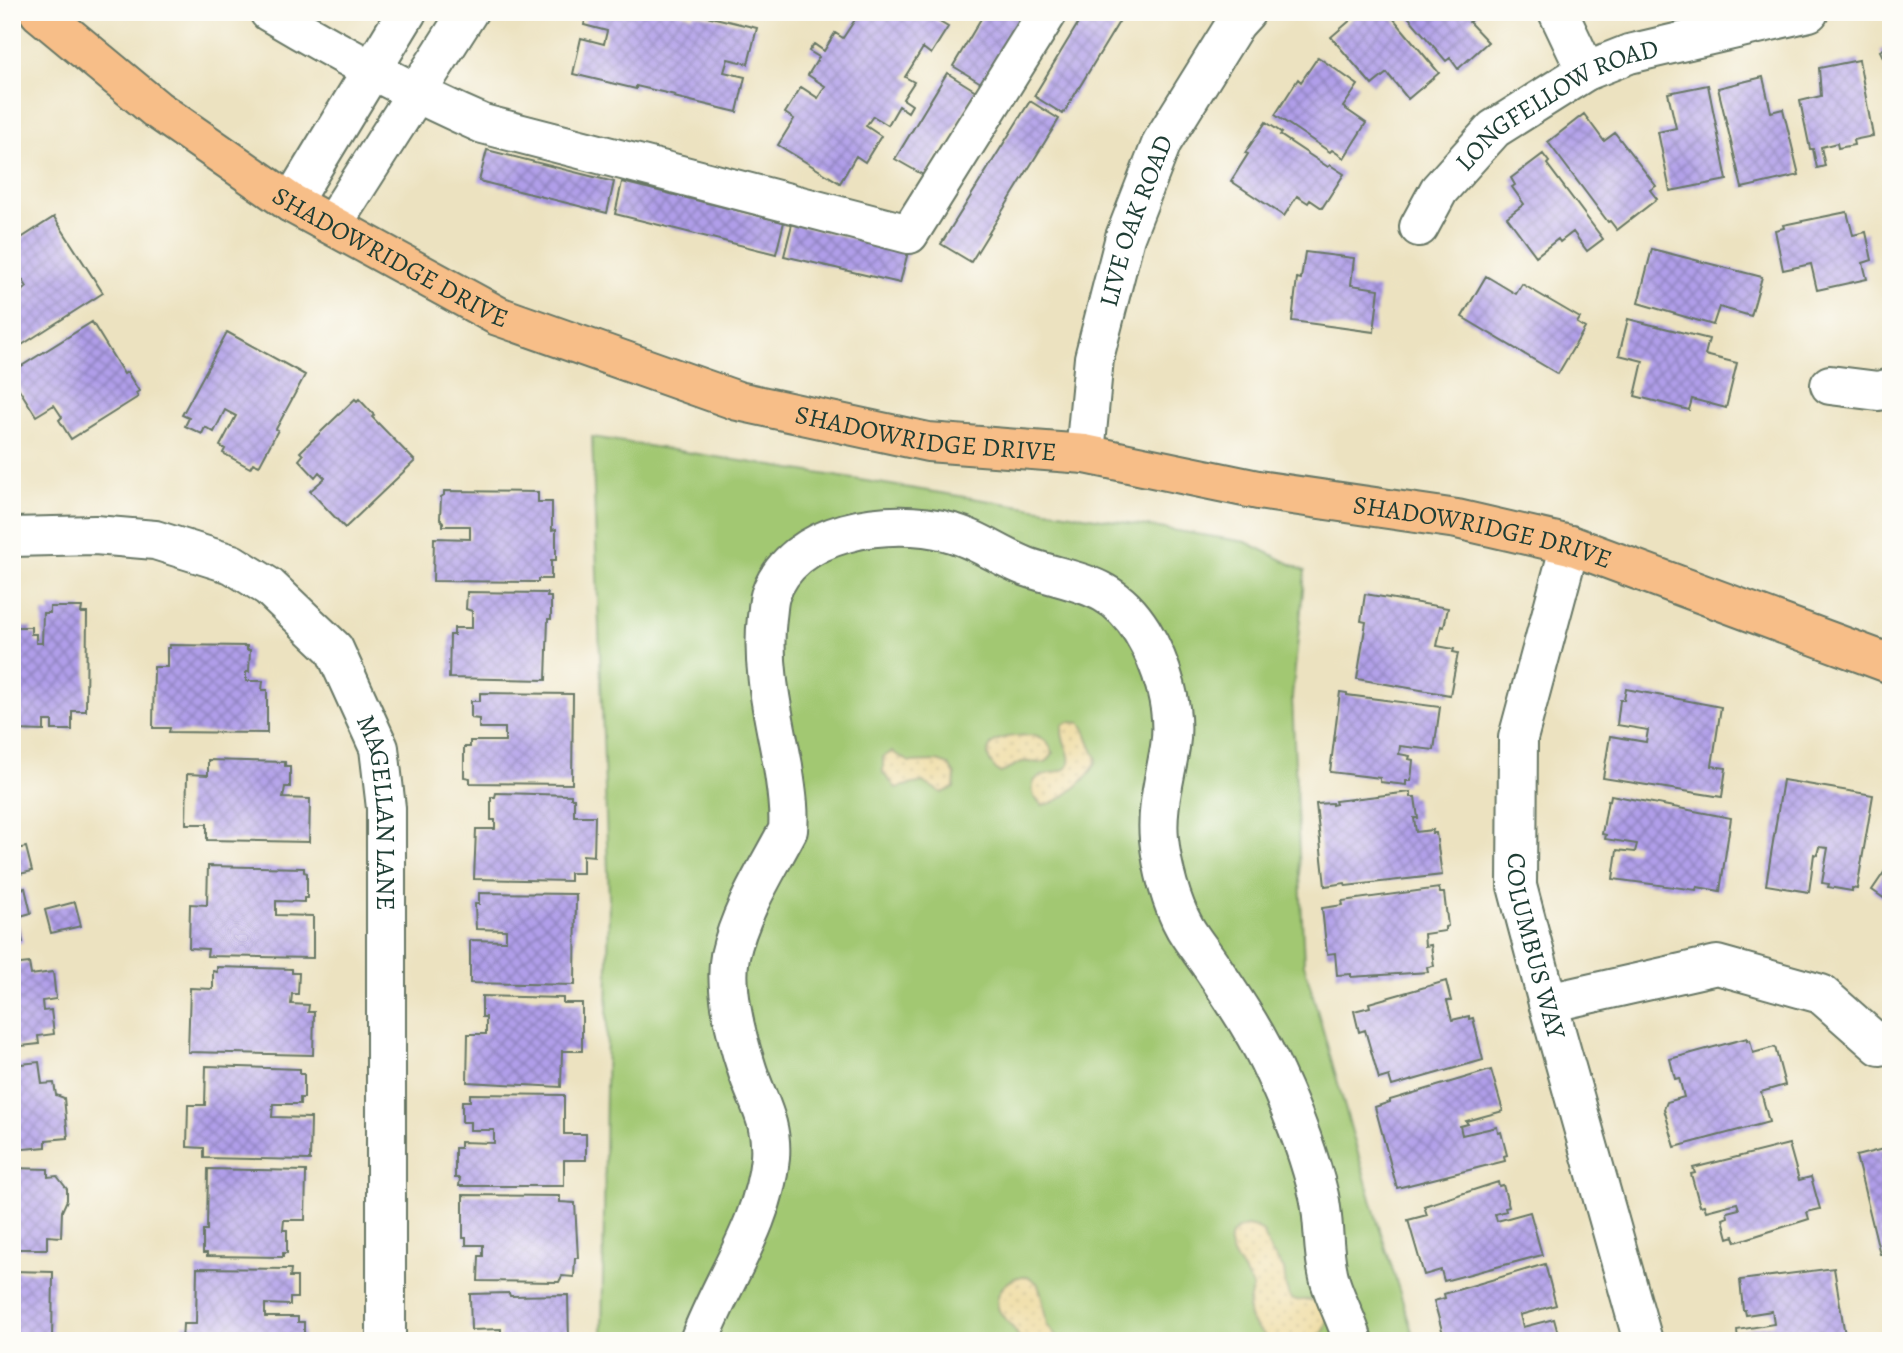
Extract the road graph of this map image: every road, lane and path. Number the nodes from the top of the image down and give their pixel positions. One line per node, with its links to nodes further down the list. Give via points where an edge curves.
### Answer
1 (39, 12): 12 (main road, SHADOWRIDGE DRIVE, via 156,109)
2 (269, 12): 10 (street)
3 (407, 12): 10 (street)
4 (468, 12): 11 (street)
5 (1048, 12): 11 (street, via 909,234 483,124)
6 (1247, 12): 17 (street, LIVE OAK ROAD, via 1162,142 1125,236 1094,358)
7 (1558, 12): 9 (street)
8 (1810, 12): 9 (street, LONGFELLOW ROAD, via 1629,54)
9 (1586, 71): 14 (street, LONGFELLOW ROAD, via 1494,129 1438,190)
10 (371, 72): 11 (street); 12 (street)
11 (416, 95): 13 (street)
12 (291, 203): 13 (main road, SHADOWRIDGE DRIVE)
13 (332, 225): 17 (main road, SHADOWRIDGE DRIVE, via 498,316 738,401 928,442)
14 (1419, 227)
15 (1830, 385): 16 (street, via 1878,391)
16 (1891, 388)
17 (1085, 454): 19 (main road, SHADOWRIDGE DRIVE, via 1258,490 1457,519)
18 (12, 537): 23 (street, MAGELLAN LANE, via 96,535 155,540 232,564 269,587 334,649 379,748 386,808)
19 (1570, 545): 20 (main road, SHADOWRIDGE DRIVE); 21 (street, COLUMBUS WAY, via 1518,738 1517,886)
20 (1891, 664)
21 (1548, 1003): 22 (street, via 1717,965 1821,994); 26 (street, COLUMBUS WAY)
22 (1880, 1046)
23 (386, 1341)
24 (699, 1341): 25 (street, via 760,1210 770,1157 768,1118 746,1067 729,979 730,956 745,913 788,830 790,816 768,684 764,638 769,597 782,573 801,554 851,531 891,526 952,532 1025,566 1091,586 1110,595 1143,632 1171,709 1170,747 1158,806 1159,840 1176,908 1276,1076 1319,1196 1329,1278)
25 (1353, 1341)
26 (1643, 1341)

